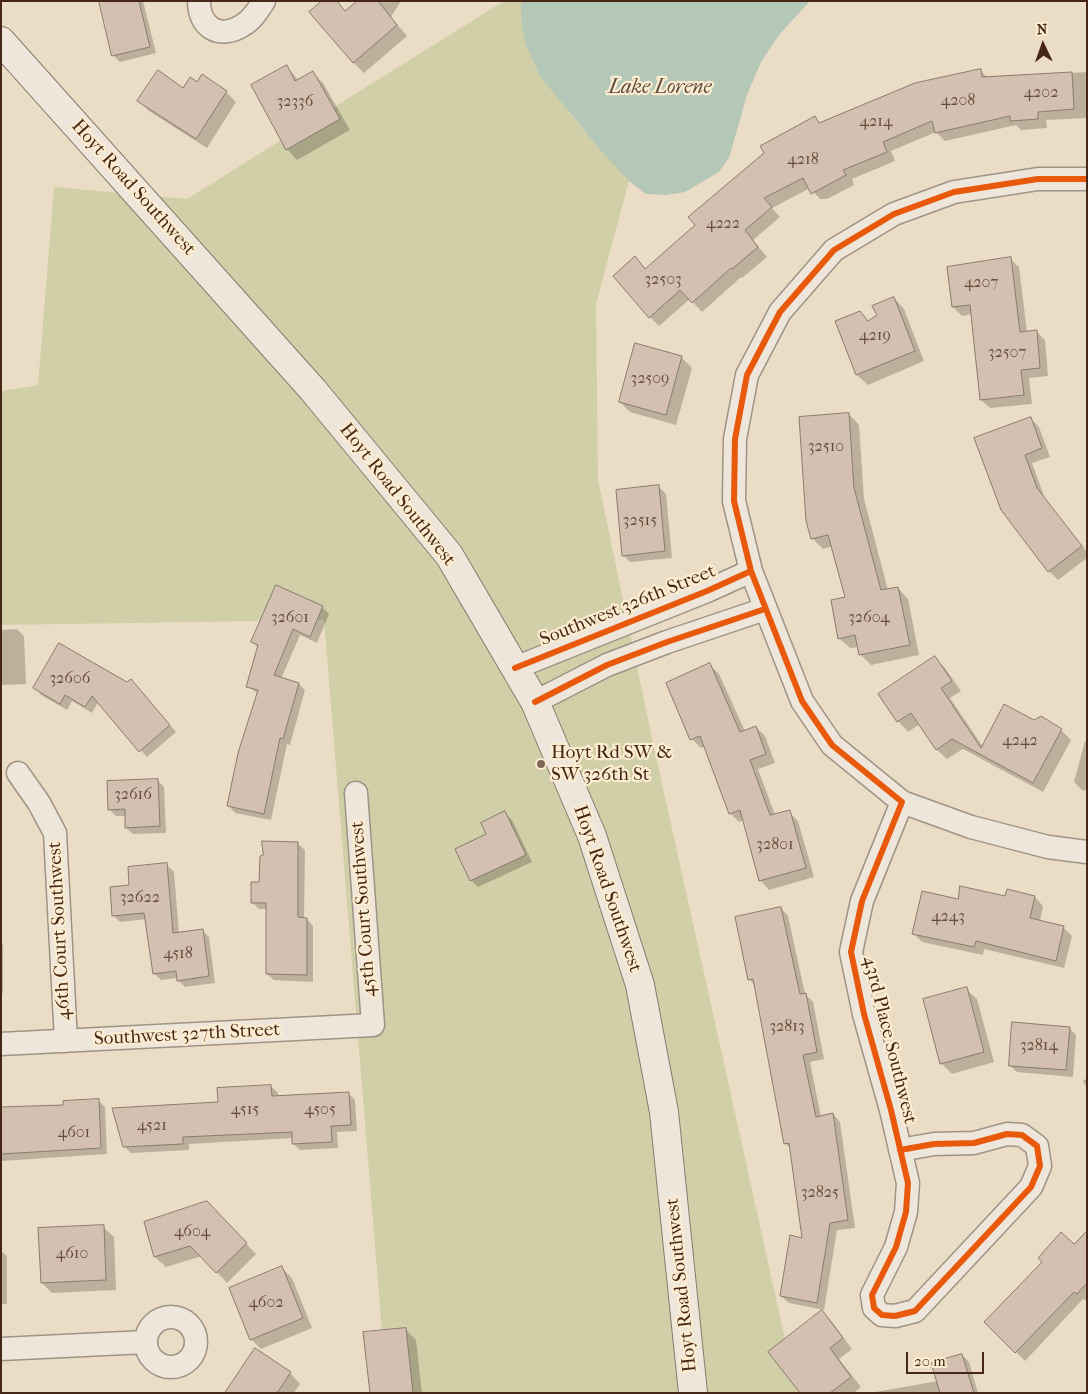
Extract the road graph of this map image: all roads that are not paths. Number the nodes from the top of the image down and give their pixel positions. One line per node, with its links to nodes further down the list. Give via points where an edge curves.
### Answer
1 (199, 1): 2 (street, via 202,19 218,31 244,24)
2 (264, 1)
3 (1, 40): 7 (main road, Hoyt Road Southwest, via 326,405 449,555)
4 (1087, 179): 5 (street, via 1038,179 954,192 894,214 834,250 780,312 747,374 735,439 734,501)
5 (751, 572): 6 (street); 7 (street, Southwest 326th Street)
6 (765, 610): 8 (street, via 607,665); 11 (street, via 802,701 832,745)
7 (515, 668): 8 (main road, Hoyt Road Southwest)
8 (535, 702): 19 (main road, Hoyt Road Southwest, via 592,836 640,985 664,1112)
9 (18, 773): 14 (street, 46th Court Southwest, via 55,833)
10 (356, 793): 13 (street, 45th Court Southwest)
11 (902, 802): 12 (street, via 971,827); 16 (street, 43rd Place Southwest, via 862,901 851,952)
12 (1087, 852)
13 (373, 1025): 14 (street, Southwest 327th Street)
14 (66, 1041): 15 (street, Southwest 327th Street)
15 (1, 1044)
16 (900, 1150): 16 (street, 43rd Place Southwest, via 908,1183 906,1212 896,1247 872,1295 874,1308 882,1315 895,1316 915,1311 1031,1187 1040,1166 1037,1146 1022,1135 1007,1134 974,1143 934,1144)
17 (146, 1342): 18 (street)
18 (1, 1349)
19 (693, 1393)

